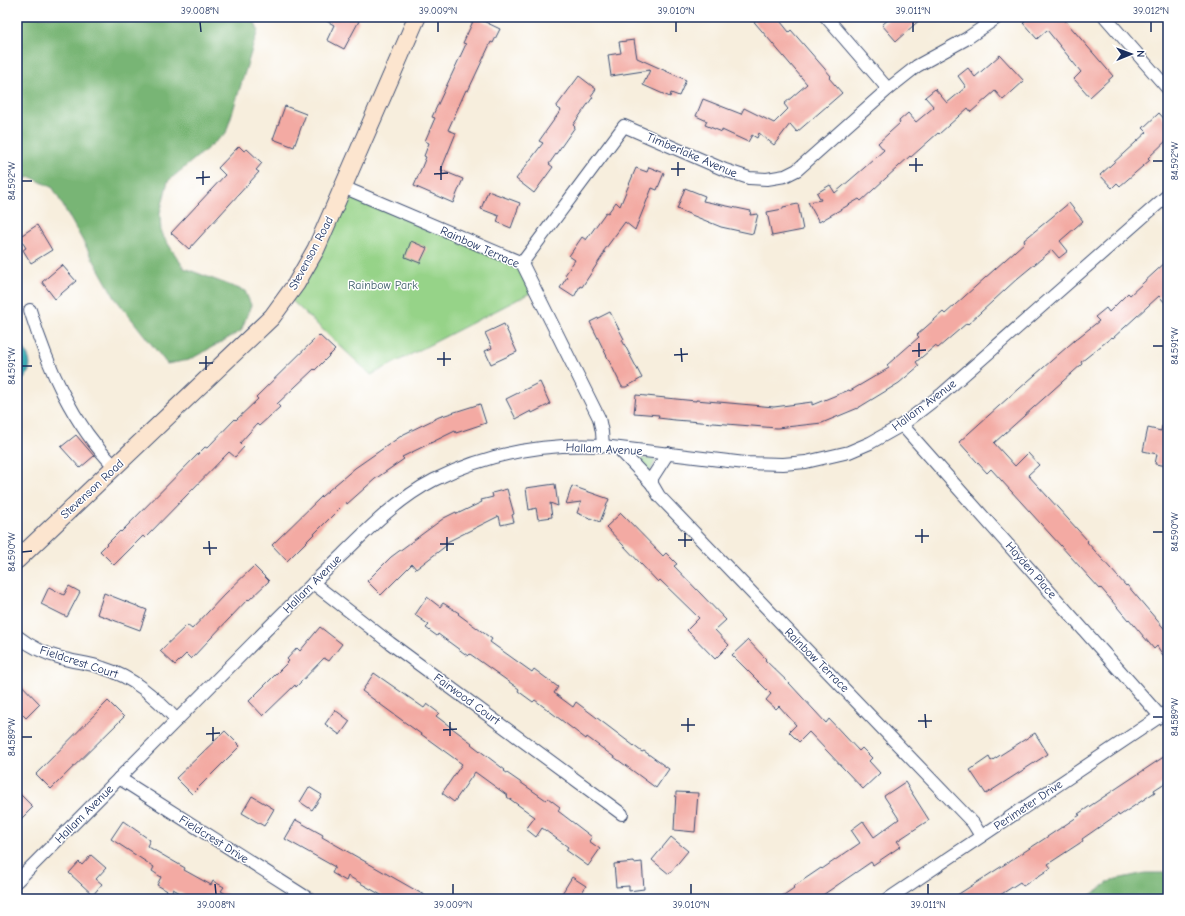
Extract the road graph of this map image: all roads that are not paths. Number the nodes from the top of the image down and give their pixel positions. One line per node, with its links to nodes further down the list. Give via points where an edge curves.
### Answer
1 (417, 17): 7 (main road, Stevenson Road)
2 (826, 17): 5 (street)
3 (998, 17): 5 (street, Timberlake Avenue, via 966,39 917,66)
4 (1106, 17): 6 (street)
5 (888, 89): 9 (street, Timberlake Avenue, via 797,170 785,176 768,179 749,178 725,170 624,126)
6 (1168, 89)
7 (343, 187): 9 (street, Rainbow Terrace); 15 (main road, Stevenson Road, via 316,249 296,284 272,317)
8 (1168, 195): 11 (street, Hallam Avenue, via 942,394)
9 (522, 263): 12 (street, Rainbow Terrace, via 599,418)
10 (30, 310): 15 (street, via 56,381 74,416)
11 (902, 424): 14 (street, Hallam Avenue, via 849,452 806,462 745,462); 20 (street, Hayden Place)
12 (603, 446): 13 (street, Hallam Avenue); 18 (street, Hallam Avenue, via 555,446 521,451 475,463 433,481 407,497 374,523)
13 (618, 448): 14 (street, Hallam Avenue); 16 (street, Rainbow Terrace)
14 (668, 453): 16 (street, via 652,478)
15 (115, 467): 17 (main road, Stevenson Road)
16 (652, 484): 24 (street, Rainbow Terrace, via 665,502 973,823)
17 (17, 560)
18 (313, 583): 21 (street, Hallam Avenue); 23 (street, Fairwood Court, via 430,673)
19 (17, 636): 21 (street, Fieldcrest Court, via 37,649 60,658 103,668 133,681 157,699)
20 (1164, 714): 24 (street, Perimeter Drive)
21 (177, 720): 22 (street, Hallam Avenue)
22 (118, 778): 25 (street, Hallam Avenue); 26 (street, Fieldcrest Drive)
23 (622, 814)
24 (981, 836): 27 (street, Perimeter Drive)
25 (17, 881)
26 (309, 899)
27 (888, 899)

